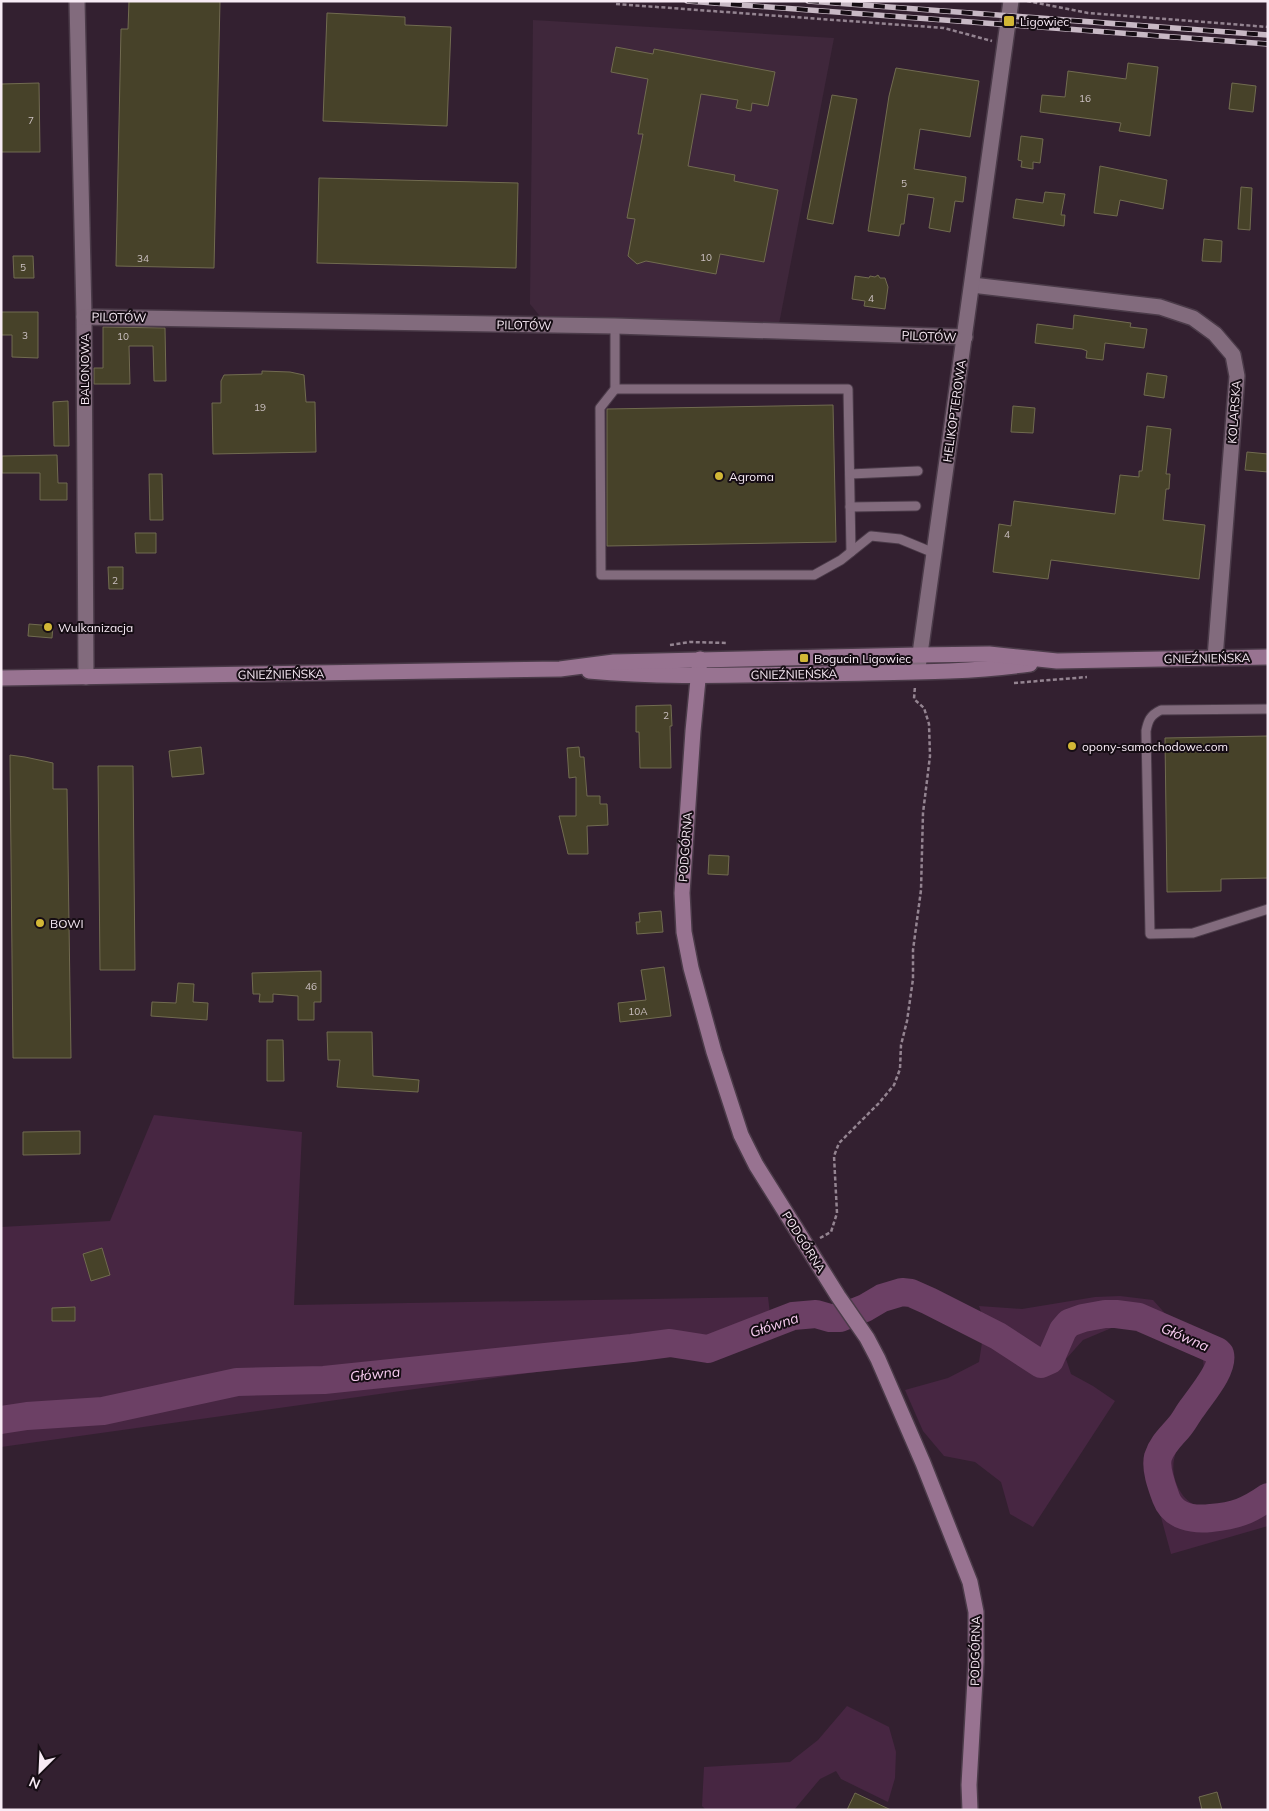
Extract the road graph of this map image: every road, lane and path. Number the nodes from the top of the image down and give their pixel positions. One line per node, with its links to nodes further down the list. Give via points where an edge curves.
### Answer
1 (78, 1): 8 (street, BALONOWA)
2 (1011, 1): 6 (street, HELIKOPTEROWA)
3 (1027, 1): 5 (path, via 1088,13)
4 (616, 4): 6 (path, via 944,28)
5 (1268, 26)
6 (1005, 44): 7 (street, HELIKOPTEROWA)
7 (972, 285): 10 (street, HELIKOPTEROWA); 21 (street, KOLARSKA, via 1160,307 1193,318 1215,334 1233,355 1237,376)
8 (84, 317): 9 (street, PILOTÓW); 28 (street, BALONOWA)
9 (615, 326): 10 (street, PILOTÓW); 11 (lane)
10 (965, 337): 17 (street, HELIKOPTEROWA)
11 (615, 388): 13 (lane, via 848,389); 16 (lane, via 600,408 601,575 814,575)
12 (918, 471): 13 (lane)
13 (850, 474): 15 (lane)
14 (916, 506): 15 (lane)
15 (850, 507): 16 (lane)
16 (851, 552): 17 (lane, via 871,536 900,539)
17 (934, 553): 19 (street, HELIKOPTEROWA)
18 (735, 643): 23 (path, via 690,642 651,647)
19 (920, 655): 22 (main road, GNIEŹNIEŃSKA); 24 (main road, GNIEŹNIEŃSKA, via 989,654); 26 (street, HELIKOPTEROWA)
20 (1268, 657): 21 (main road, GNIEŹNIEŃSKA)
21 (1215, 658): 24 (main road, GNIEŹNIEŃSKA)
22 (700, 659): 23 (main road, GNIEŹNIEŃSKA); 27 (main road, PODGÓRNA)
23 (652, 661): 25 (main road, GNIEŹNIEŃSKA)
24 (1057, 661): 26 (main road, GNIEŹNIEŃSKA, via 992,669)
25 (560, 669): 27 (main road, GNIEŹNIEŃSKA, via 616,674); 28 (main road, GNIEŹNIEŃSKA)
26 (917, 672): 27 (main road, GNIEŹNIEŃSKA); 34 (path, via 914,699 924,708 929,724 930,756 923,812 921,890 913,950 913,979 900,1068 894,1085 839,1143 834,1156 838,1213 831,1232)
27 (699, 675): 34 (main road, PODGÓRNA, via 682,893 684,932 714,1052 742,1135 756,1165)
28 (86, 677): 29 (main road, GNIEŹNIEŃSKA)
29 (1, 678)
30 (1086, 678): 31 (path)
31 (1013, 683)
32 (1268, 709): 33 (lane, via 1161,710 1148,721 1146,731 1150,934 1193,932)
33 (1268, 909)
34 (806, 1245): 35 (main road, PODGÓRNA, via 866,1338 889,1382 970,1582 976,1612)
35 (970, 1810)

